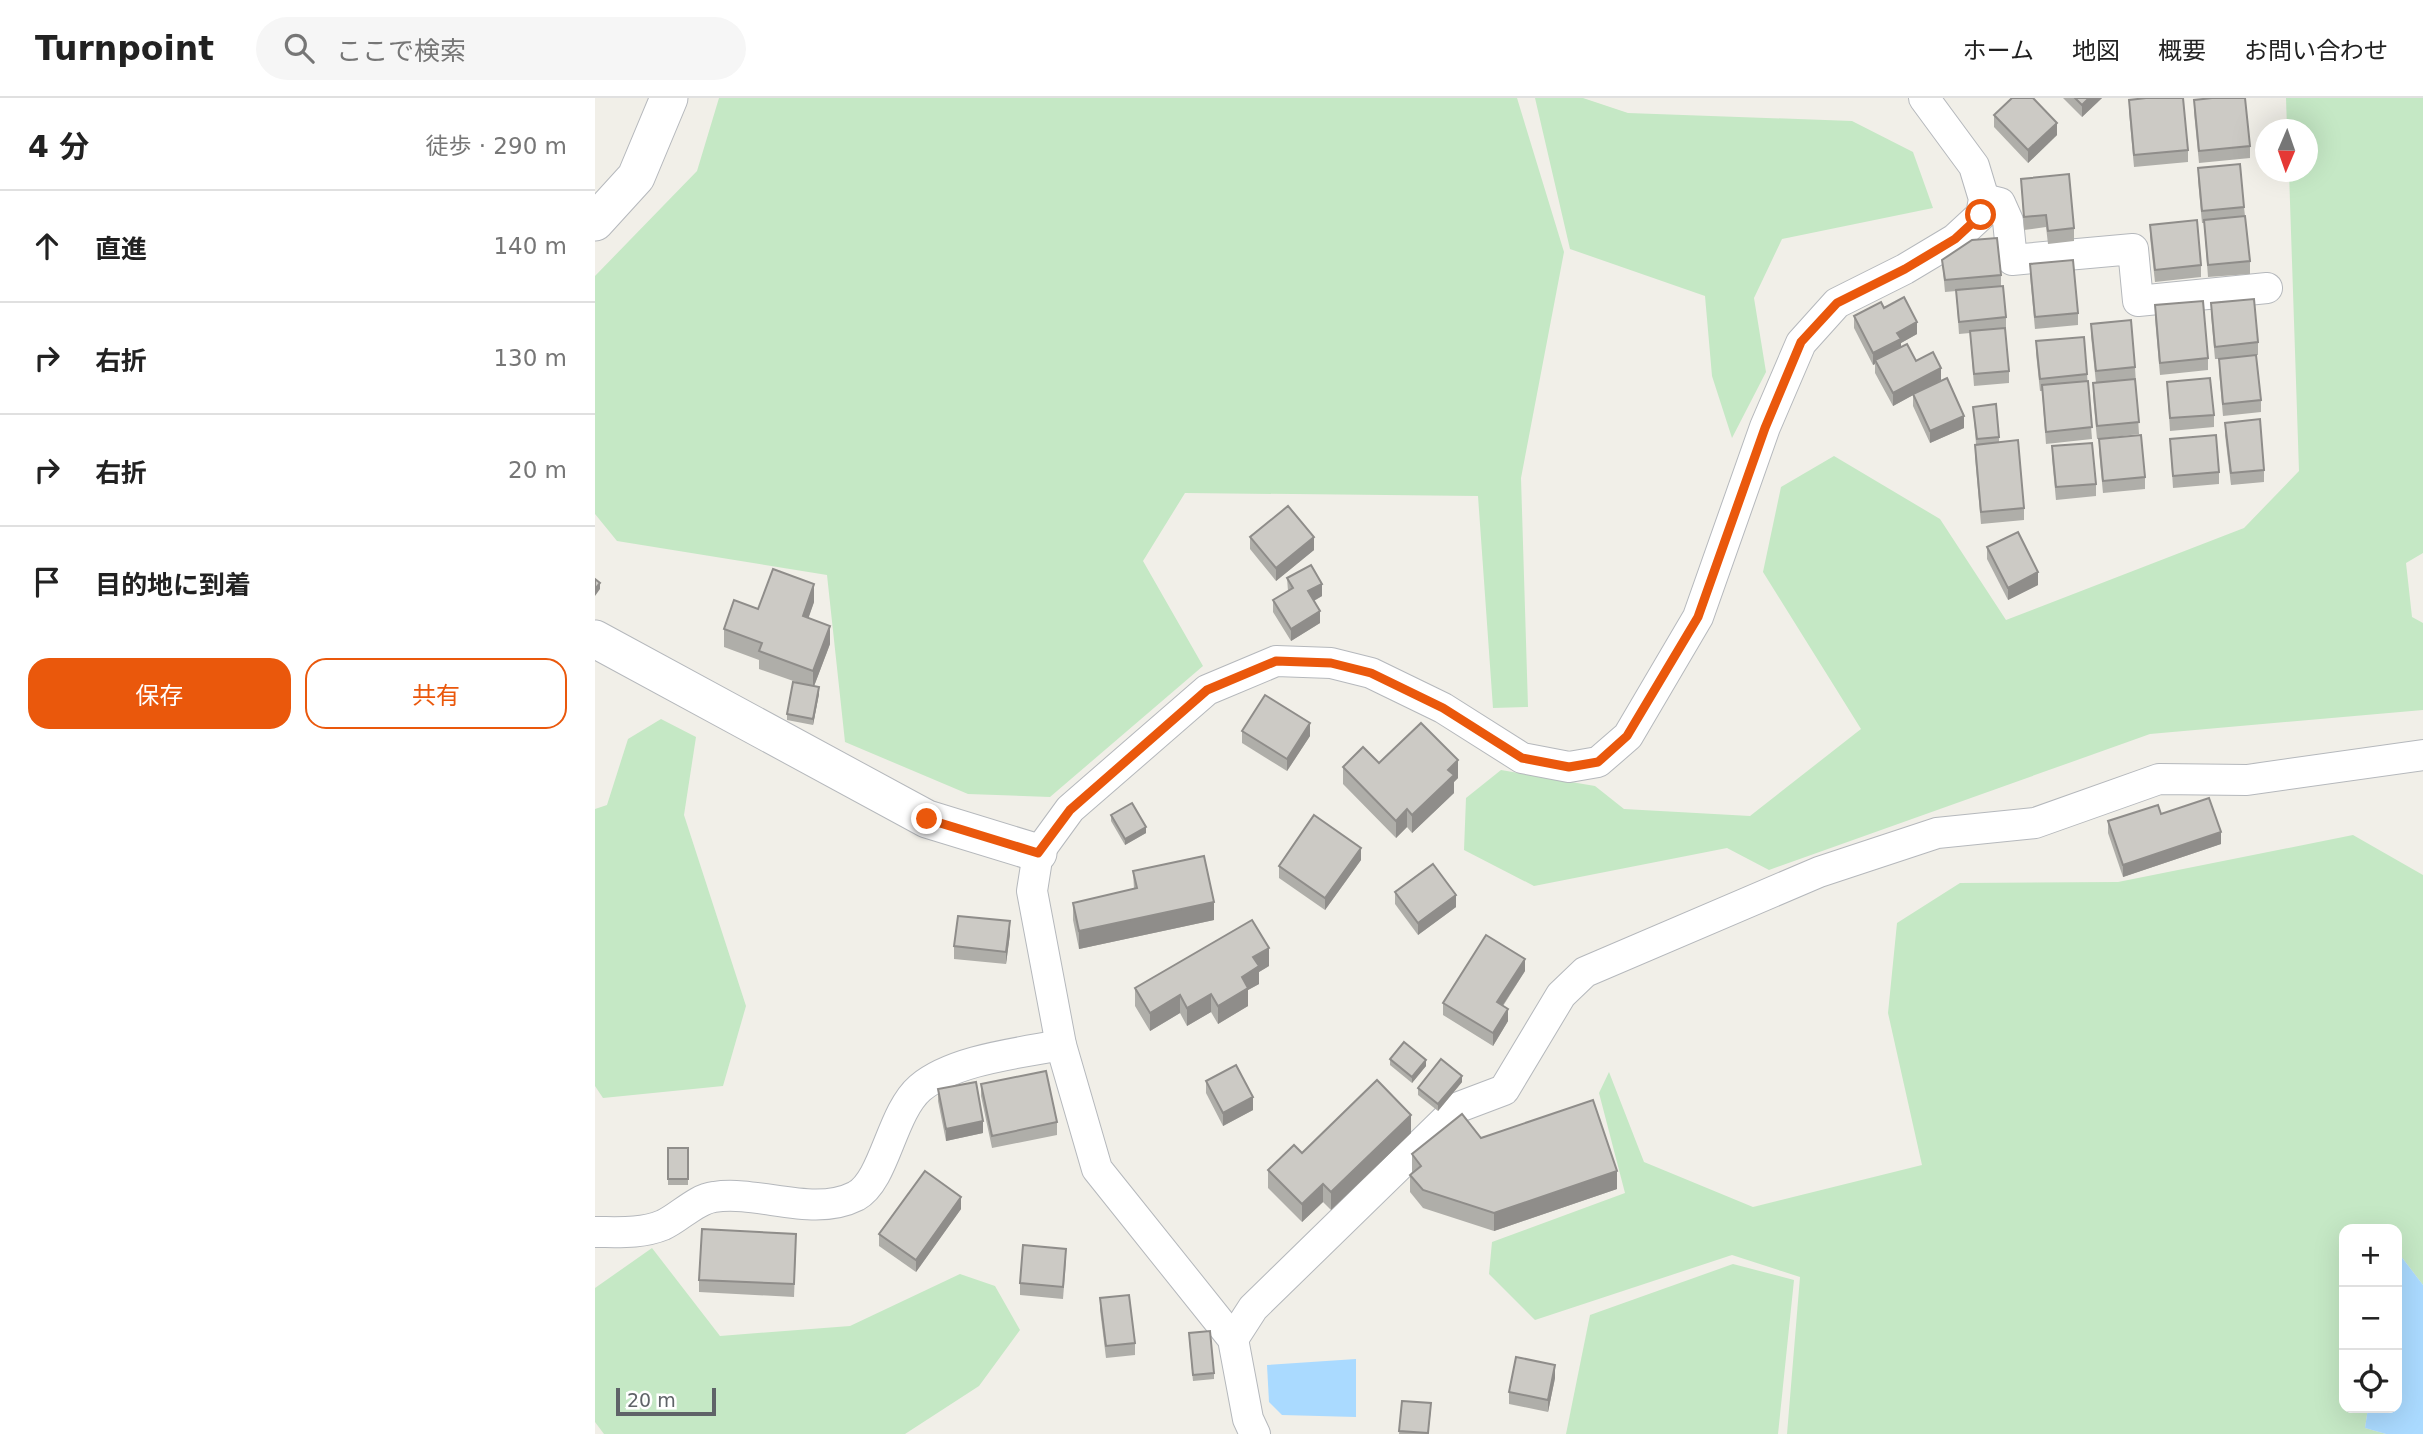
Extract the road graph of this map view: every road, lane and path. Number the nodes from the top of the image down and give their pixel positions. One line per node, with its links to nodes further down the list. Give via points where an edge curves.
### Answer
1 (669, 98): 4 (street, via 636,177)
2 (1924, 98): 3 (street, via 1974,166)
3 (1984, 199): 5 (street, via 2000,204 2008,221 2012,260 2133,249 2138,300); 8 (street, via 1981,215 1955,239 1837,303 1801,342 1765,428 1698,617 1627,736 1598,762 1569,767 1522,758 1443,708 1371,673 1331,663 1276,661 1207,690 1070,810)
4 (595, 222)
5 (2267, 288)
6 (595, 639): 8 (street, via 927,819)
7 (2423, 755): 11 (street, via 2247,780 2159,779 2035,823 1937,833 1819,872 1585,972 1561,995 1504,1090 1459,1107 1254,1308)
8 (1038, 853): 9 (street, via 1032,891)
9 (1061, 1045): 10 (street, via 970,1062 920,1088 899,1115 877,1171 857,1195 826,1204 712,1197 663,1225 632,1233); 11 (street, via 1097,1170)
10 (595, 1232)
11 (1233, 1339): 12 (street)
12 (1255, 1434)

